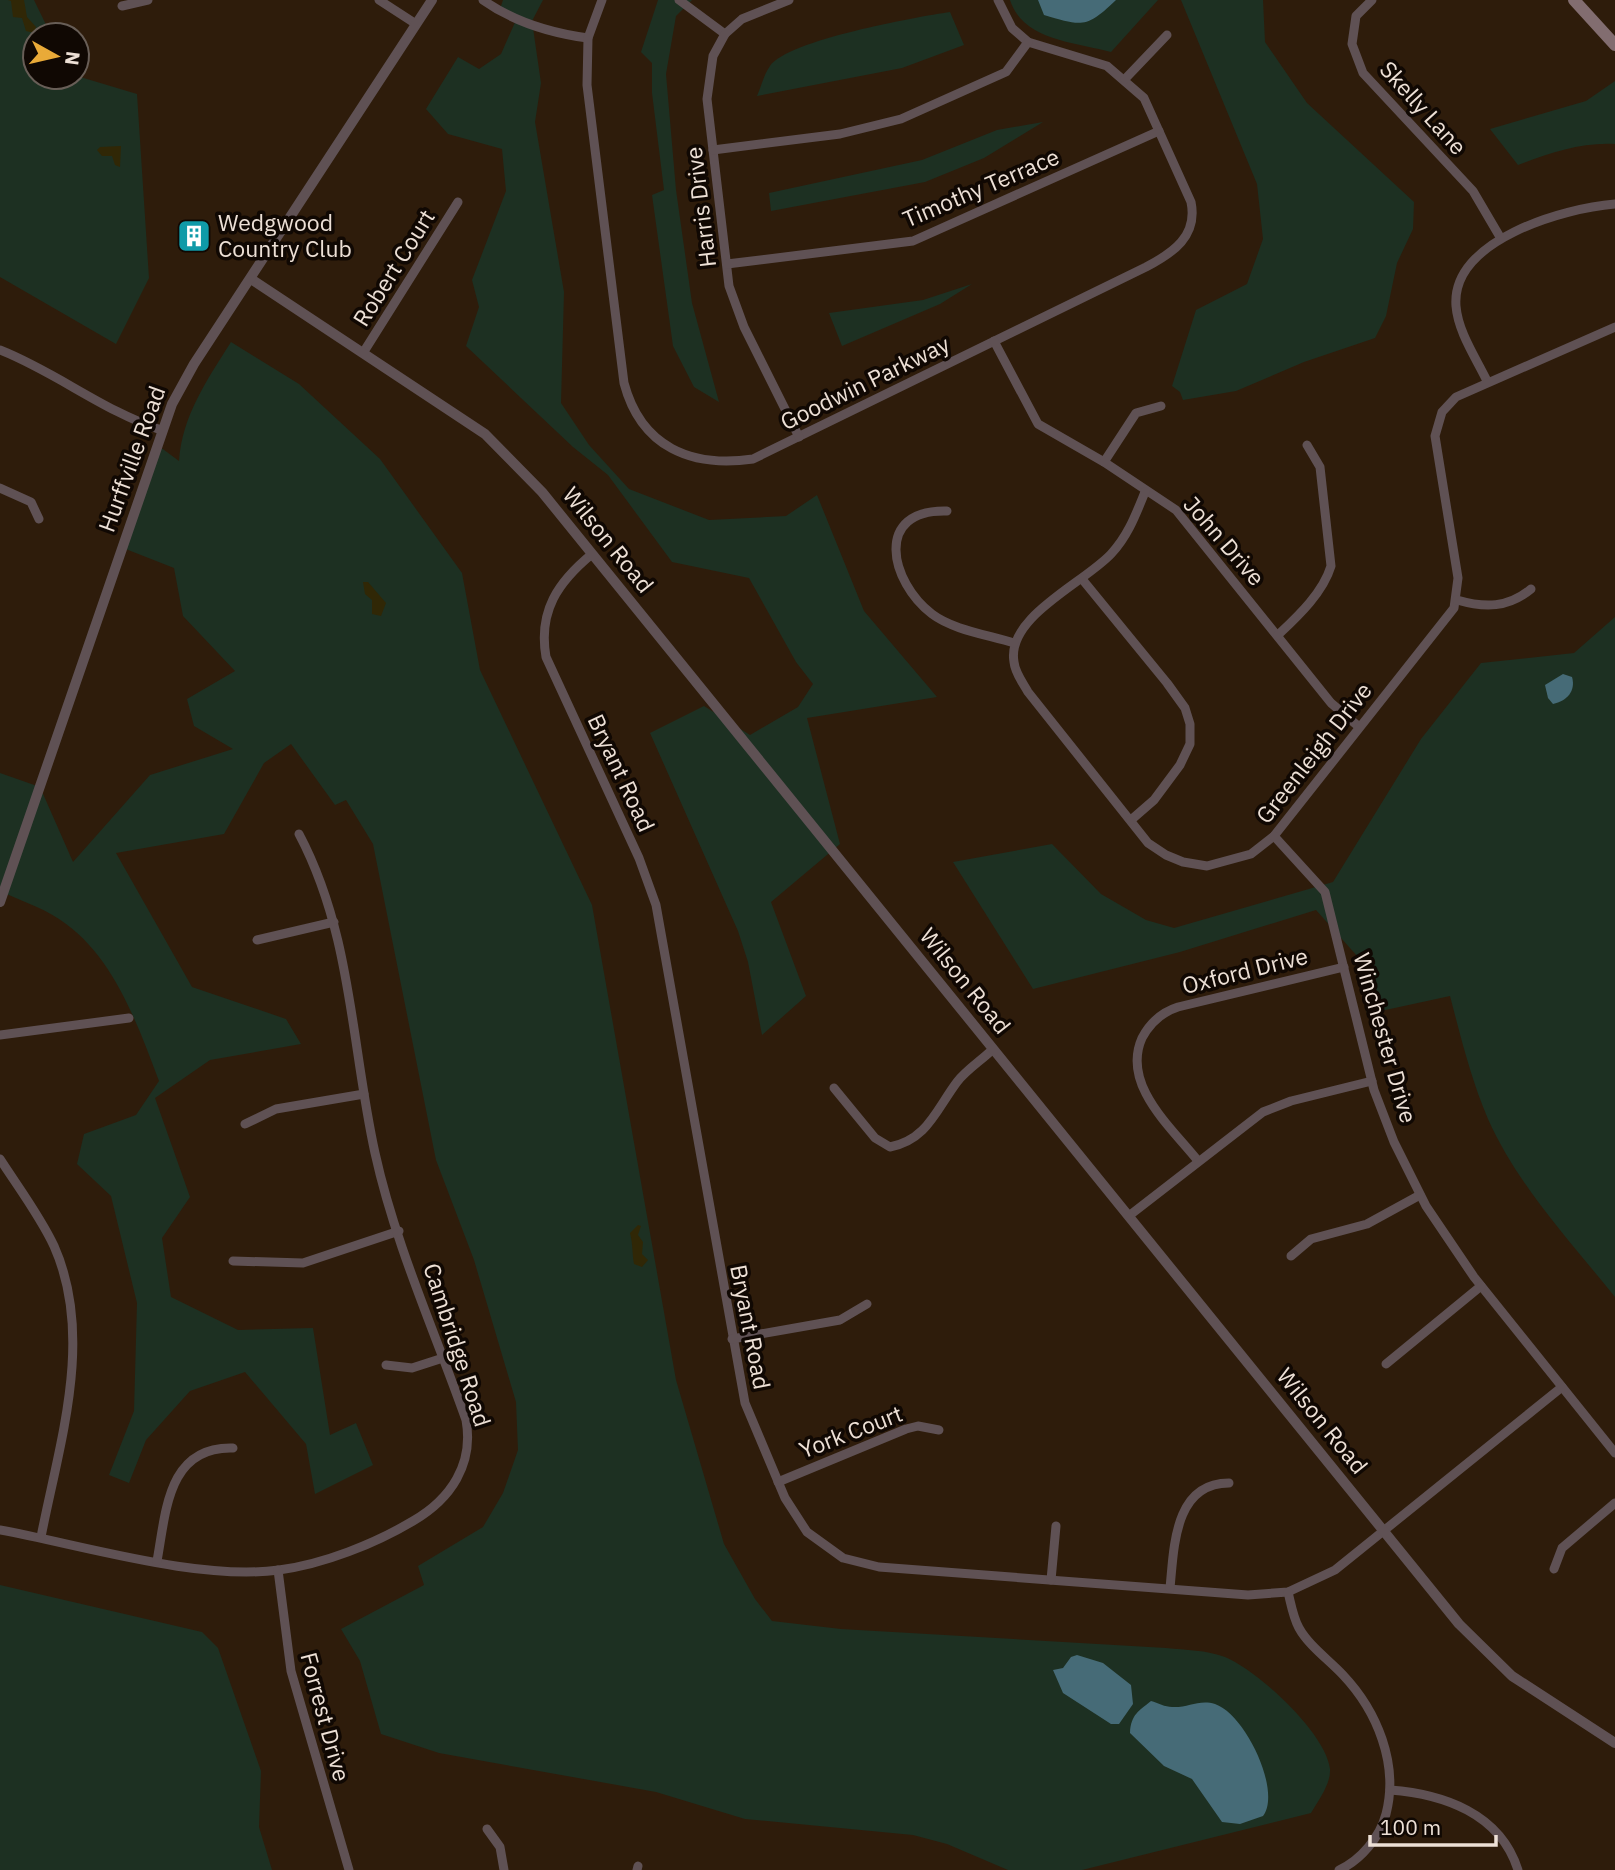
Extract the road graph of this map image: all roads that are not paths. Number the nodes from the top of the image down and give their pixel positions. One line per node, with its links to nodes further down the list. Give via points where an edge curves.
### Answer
1 (148, 0): 11 (street)
2 (379, 0): 12 (street)
3 (432, 0): 12 (street, Hurffville Road)
4 (483, 0): 15 (street, via 522,22)
5 (602, 0): 15 (street, Goodwin Parkway)
6 (679, 0): 13 (street)
7 (789, 0): 13 (street, via 742,19)
8 (998, 0): 16 (street, via 1012,28)
9 (1372, 0): 23 (street, Skelly Lane, via 1356,16 1352,44 1363,73 1474,191)
10 (1574, 0): 17 (main road)
11 (121, 6)
12 (416, 24): 25 (street, Hurffville Road)
13 (725, 34): 20 (street, Harris Drive, via 708,80)
14 (1167, 35): 18 (street)
15 (588, 38): 33 (street, Goodwin Parkway, via 587,85 630,404 662,442 700,460 752,459)
16 (1028, 42): 18 (street, Goodwin Parkway, via 1107,66); 20 (street, via 1006,72 901,119 840,134)
17 (1615, 45)
18 (1125, 79): 19 (street, Goodwin Parkway, via 1144,99)
19 (1159, 131): 24 (street, Timothy Terrace, via 913,241); 27 (street, Goodwin Parkway, via 1191,202 1192,222 1182,243 1158,261)
20 (713, 150): 24 (street, Harris Drive)
21 (458, 202): 29 (street, Robert Court)
22 (1615, 204): 23 (street, via 1587,206)
23 (1500, 237): 30 (street, via 1462,272 1457,290 1458,319)
24 (727, 264): 33 (street, Harris Drive, via 744,327)
25 (251, 279): 29 (street, Wilson Road); 32 (street, Hurffville Road, via 184,380)
26 (1615, 327): 30 (street)
27 (994, 341): 33 (street, Goodwin Parkway); 35 (street, John Drive, via 1038,424)
28 (0, 350): 32 (street, via 128,418)
29 (363, 353): 40 (street, Wilson Road, via 485,434 542,492)
30 (1487, 382): 43 (street, via 1448,404 1435,436 1458,578)
31 (1161, 406): 35 (street, via 1136,413)
32 (161, 430): 50 (street, Hurffville Road)
33 (799, 437)
34 (1307, 445): 44 (street, via 1320,467 1331,566 1297,618)
35 (1104, 462): 37 (street, John Drive)
36 (0, 488): 39 (street, via 31,502)
37 (1145, 492): 41 (street, via 1121,542); 44 (street, John Drive, via 1188,522)
38 (947, 511): 45 (street, via 923,511 902,524 896,549 900,574 938,618)
39 (39, 519)
40 (592, 554): 56 (street, Wilson Road); 70 (street, Bryant Road, via 571,571 550,601 544,646 656,905)
41 (1082, 579): 45 (street, via 1025,624); 47 (street, via 1167,683 1190,724 1189,744 1180,765 1154,800)
42 (1531, 589): 43 (street, via 1497,606)
43 (1457, 600): 46 (street, Greenleigh Drive)
44 (1278, 635): 46 (street, John Drive, via 1332,703)
45 (1014, 643): 47 (street, Greenleigh Drive, via 1014,663 1028,691)
46 (1358, 726): 49 (street, Greenleigh Drive)
47 (1131, 820): 49 (street, Greenleigh Drive, via 1148,843 1166,855 1207,866 1251,854)
48 (299, 834): 51 (street, Cambridge Road, via 321,879)
49 (1274, 836): 53 (street, Winchester Drive, via 1325,892)
50 (0, 902)
51 (334, 922): 52 (street); 59 (street, Cambridge Road)
52 (257, 940)
53 (1344, 967): 57 (street, Winchester Drive); 62 (street, Oxford Drive, via 1178,1007 1162,1014 1150,1027 1137,1056 1140,1081)
54 (129, 1018): 55 (street)
55 (0, 1035)
56 (993, 1049): 58 (street, via 958,1080 918,1138 904,1145 890,1147 875,1139); 64 (street, Wilson Road)
57 (1372, 1082): 62 (street, via 1266,1111); 63 (street, Winchester Drive)
58 (834, 1088)
59 (364, 1094): 60 (street, via 276,1109); 65 (street, Cambridge Road)
60 (245, 1124)
61 (0, 1159): 84 (street, via 53,1246 65,1277 73,1328 72,1373)
62 (1198, 1161): 64 (street)
63 (1420, 1195): 66 (street, via 1367,1224 1311,1239); 68 (street, Winchester Drive)
64 (1130, 1216): 83 (street, Wilson Road)
65 (399, 1231): 67 (street, via 303,1263); 71 (street, Cambridge Road)
66 (1291, 1256)
67 (233, 1261)
68 (1481, 1286): 72 (street); 74 (street, Winchester Drive)
69 (867, 1304): 70 (street, via 840,1320)
70 (732, 1339): 78 (street, Bryant Road, via 746,1403)
71 (443, 1358): 73 (street, via 412,1368); 87 (street, Cambridge Road, via 468,1431 464,1461 449,1492 428,1512 387,1536)
72 (1386, 1364)
73 (386, 1365)
74 (1562, 1387): 77 (street, Winchester Drive); 83 (street, Bryant Road)
75 (939, 1430): 78 (street, York Court, via 906,1429)
76 (233, 1448): 85 (street, via 205,1451 178,1475 169,1497)
77 (1615, 1453)
78 (778, 1482): 88 (street, Bryant Road, via 807,1532 831,1552 855,1562)
79 (1229, 1483): 89 (street, via 1204,1490 1182,1515)
80 (1615, 1503): 86 (street, via 1562,1548)
81 (1056, 1526): 88 (street)
82 (0, 1530): 84 (street, Cambridge Road)
83 (1384, 1530): 90 (street, Bryant Road, via 1335,1570); 91 (street, Wilson Road, via 1493,1660)
84 (41, 1537): 85 (street, Cambridge Road)
85 (157, 1561): 87 (street, Cambridge Road, via 224,1571)
86 (1554, 1569)
87 (278, 1570): 94 (street, Forrest Drive, via 291,1671)
88 (1051, 1580): 89 (street, Bryant Road)
89 (1170, 1588): 90 (street, Bryant Road, via 1248,1595)
90 (1288, 1592): 92 (street, via 1300,1628 1372,1714 1387,1757)
91 (1615, 1743)
92 (1390, 1790): 96 (street, via 1386,1815 1374,1839); 97 (street, via 1437,1796 1464,1807 1498,1835)
93 (487, 1829): 95 (street, via 500,1847)
94 (349, 1870)
95 (504, 1870)
96 (1339, 1870)
97 (1518, 1870)

